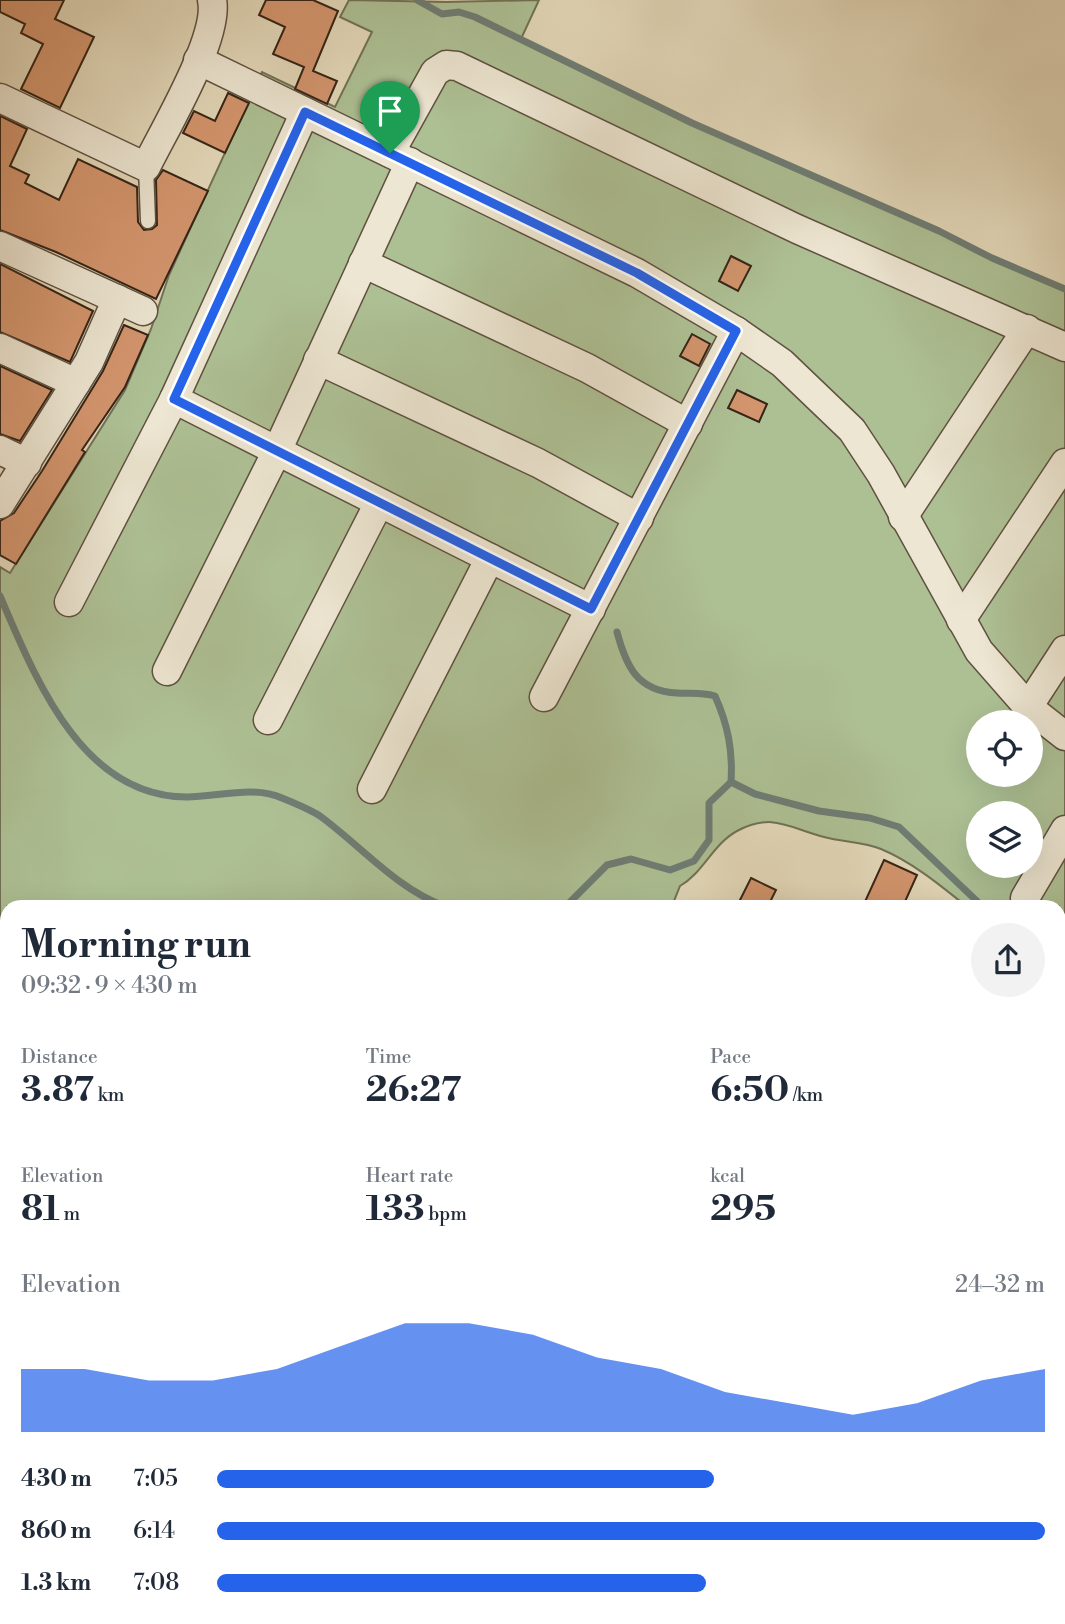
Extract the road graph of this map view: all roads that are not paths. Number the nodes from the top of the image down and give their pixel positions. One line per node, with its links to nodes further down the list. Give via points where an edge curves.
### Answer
1 (212, 0): 2 (street, via 215,12)
2 (198, 60): 4 (street); 6 (street)
3 (0, 98): 6 (street)
4 (305, 112): 5 (street); 18 (street)
5 (400, 157): 9 (street); 12 (street, via 435,72 446,65 457,66 797,229); 13 (street, via 637,273)
6 (146, 167): 7 (lane)
7 (148, 221)
8 (0, 246): 10 (street)
9 (363, 263): 16 (street); 19 (street, via 587,368)
10 (117, 299): 11 (street); 17 (street)
11 (143, 311)
12 (1027, 330): 14 (street); 26 (street)
13 (736, 331): 19 (street); 26 (street, via 782,363 852,430)
14 (1065, 347)
15 (0, 348): 17 (street)
16 (318, 360): 21 (street); 27 (street, via 538,463)
17 (76, 383): 22 (street)
18 (174, 399): 21 (street); 29 (street)
19 (688, 424): 27 (street)
20 (0, 450): 22 (street)
21 (277, 451): 24 (street); 33 (street)
22 (27, 463): 25 (street)
23 (1065, 463): 31 (street)
24 (379, 503): 28 (street); 36 (street)
25 (0, 504)
26 (903, 517): 31 (street)
27 (639, 518): 30 (street)
28 (490, 558): 30 (street); 38 (street)
29 (69, 602)
30 (591, 609): 34 (street)
31 (961, 620): 35 (street, via 979,651)
32 (1065, 650): 35 (street)
33 (167, 671)
34 (544, 697)
35 (1028, 706): 37 (street)
36 (268, 720)
37 (1065, 736)
38 (372, 789)
39 (1065, 830): 40 (street)
40 (1025, 898)

